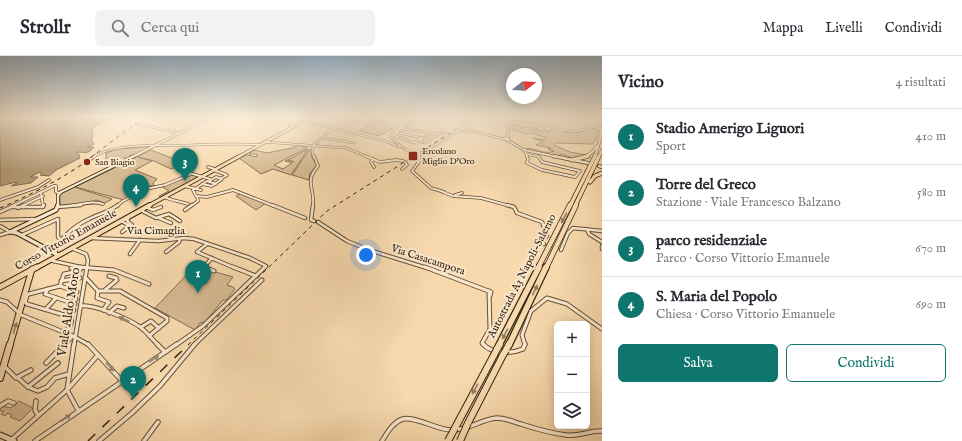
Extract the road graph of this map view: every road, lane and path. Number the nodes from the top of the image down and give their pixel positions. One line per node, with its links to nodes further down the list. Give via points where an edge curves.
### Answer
1 (177, 135): 26 (street)
2 (279, 135): 19 (main road, Corso Vittorio Emanuele)
3 (326, 135): 14 (street)
4 (362, 135): 20 (street)
5 (391, 135): 22 (street)
6 (393, 135): 7 (street, via 414,143 422,138)
7 (409, 135)
8 (437, 135): 15 (street)
9 (453, 135): 35 (street, via 420,154)
10 (489, 135): 16 (street)
11 (508, 135): 17 (street)
12 (600, 135): 18 (highway, Autostrada A3 Napoli-Salerno)
13 (426, 137): 15 (street); 15 (street, via 420,141 425,143)
14 (323, 138): 21 (street); 25 (street)
15 (432, 138)
16 (504, 138): 17 (street)
17 (507, 139): 28 (street)
18 (600, 139): 33 (highway, via 592,153 583,159); 167 (highway, Autostrada A3 Napoli-Salerno, one-way to 167, bridge, via 590,167)
19 (266, 142): 24 (main road, Corso Vittorio Emanuele); 25 (street)
20 (390, 142): 22 (street); 23 (street)
21 (354, 143)
22 (398, 143): 23 (street); 27 (street)
23 (393, 144): 27 (street)
24 (260, 145): 26 (street, via 230,142); 40 (main road, Corso Vittorio Emanuele)
25 (314, 145): 31 (street, via 351,149); 78 (street, via 312,149 318,166 312,173 310,183 314,196 311,220)
26 (156, 146): 34 (street, via 117,149 97,154); 54 (street)
27 (400, 147): 35 (street, via 415,155)
28 (524, 150): 30 (street); 33 (street)
29 (602, 150): 51 (highway, Autostrada A3 Napoli-Salerno)
30 (526, 154): 30 (street, via 528,163 542,170 574,177 579,174 580,171 542,162 539,156)
31 (373, 159): 38 (street); 39 (street, via 383,162 404,162 407,165)
32 (195, 160): 42 (street, via 180,168)
33 (572, 160): 36 (street)
34 (88, 161)
35 (418, 163): 53 (street, via 412,171 431,188)
36 (588, 163)
37 (208, 167): 40 (street)
38 (374, 167)
39 (402, 168)
40 (215, 169): 43 (main road, Corso Vittorio Emanuele); 44 (street, via 227,175)
41 (602, 173): 51 (highway, via 595,176)
42 (191, 174): 43 (street); 91 (street, via 165,185 146,189 123,201 114,209 88,219)
43 (202, 177): 46 (street); 49 (main road, Corso Vittorio Emanuele)
44 (222, 178)
45 (49, 180): 59 (street, via 38,187)
46 (210, 180): 47 (street); 48 (street); 48 (street, via 215,177 222,179)
47 (202, 184): 48 (street, via 210,187); 50 (street)
48 (216, 184)
49 (184, 186): 50 (street); 58 (main road, Corso Vittorio Emanuele)
50 (194, 189): 52 (street); 57 (street)
51 (584, 189): 168 (highway, Autostrada A3 Napoli-Salerno, one-way to 51, bridge)
52 (201, 190)
53 (444, 192): 55 (street, via 456,195); 95 (street, via 453,196 481,198 514,207 517,213 542,222 547,236 542,241)
54 (59, 193): 56 (street, via 56,192 55,186); 66 (street)
55 (462, 193)
56 (42, 194): 62 (street); 65 (street); 65 (street, via 43,207)
57 (196, 196): 68 (street, via 198,202); 72 (street, via 207,197 233,190)
58 (164, 197): 61 (street); 63 (main road, Corso Vittorio Emanuele)
59 (0, 200)
60 (103, 204): 66 (street, via 95,201)
61 (188, 204)
62 (12, 207): 65 (street); 69 (street)
63 (146, 207): 64 (street, via 154,210); 67 (main road, Corso Vittorio Emanuele)
64 (161, 207)
65 (17, 208)
66 (58, 208): 73 (street)
67 (140, 210): 70 (main road, Corso Vittorio Emanuele); 71 (street)
68 (184, 210)
69 (0, 212)
70 (128, 216): 76 (main road, Corso Vittorio Emanuele); 81 (street, via 130,218 126,220)
71 (158, 218): 75 (street); 77 (street, via 169,214); 79 (street)
72 (305, 218)
73 (38, 219): 74 (street); 85 (street)
74 (0, 220)
75 (151, 220)
76 (120, 221): 86 (street, via 130,226); 89 (main road, Corso Vittorio Emanuele)
77 (180, 221)
78 (314, 221)
79 (172, 222)
80 (318, 222): 138 (street, Via Casacampora, via 347,241 418,264 490,293 490,328 482,342 490,349 514,353 523,349 525,344 522,335 531,311 548,298 567,304)
81 (132, 225)
82 (0, 226): 85 (street)
83 (587, 229): 84 (street); 93 (street, via 589,234); 99 (street, via 573,228)
84 (602, 231)
85 (10, 232): 87 (street); 88 (street)
86 (122, 232)
87 (0, 235)
88 (22, 235): 91 (street, via 58,219 58,237); 101 (street)
89 (90, 237): 92 (street, Via Cimaglia); 97 (main road, Corso Vittorio Emanuele)
90 (180, 239): 92 (street, Via Cimaglia); 94 (street, Via Cimaglia, via 194,239); 100 (street)
91 (61, 240): 101 (street, via 56,246)
92 (140, 240): 102 (street)
93 (602, 242)
94 (208, 244): 103 (street, via 197,252); 110 (street, Via Cimaglia, via 266,266)
95 (544, 244)
96 (602, 246): 98 (street)
97 (71, 248): 101 (main road, Corso Vittorio Emanuele); 106 (street, Viale Aldo Moro, via 86,254)
98 (602, 249)
99 (560, 250)
100 (166, 252)
101 (57, 254): 104 (main road, Corso Vittorio Emanuele)
102 (130, 254)
103 (212, 258): 108 (street, via 204,268); 110 (street)
104 (48, 260): 106 (street); 107 (main road, Corso Vittorio Emanuele)
105 (71, 268): 114 (street, via 81,268 79,271 64,274)
106 (87, 268): 111 (street, Viale Aldo Moro); 115 (street, via 114,270)
107 (32, 269): 117 (main road, Corso Vittorio Emanuele); 122 (main road)
108 (214, 271)
109 (109, 276): 119 (street, via 116,280)
110 (256, 276): 142 (street, via 203,326)
111 (85, 277): 120 (street); 128 (street, Viale Aldo Moro)
112 (80, 278): 114 (street)
113 (262, 280): 164 (street, via 196,342 149,397)
114 (61, 281): 116 (street)
115 (149, 284)
116 (60, 286): 121 (street); 122 (street)
117 (0, 287)
118 (48, 289): 123 (street, via 44,294)
119 (104, 290): 120 (street); 137 (street, via 120,291 163,315 167,321)
120 (98, 291): 132 (street, via 97,298 109,302)
121 (78, 292)
122 (26, 294): 130 (street, via 26,303); 134 (main road)
123 (56, 298): 126 (street); 130 (street)
124 (76, 298): 126 (street)
125 (0, 300): 134 (street, via 7,302)
126 (71, 303): 127 (street)
127 (75, 304)
128 (80, 307): 132 (street, via 87,305); 140 (street, Viale Aldo Moro)
129 (124, 308): 133 (street, via 117,306)
130 (46, 310): 135 (street)
131 (74, 310): 135 (street)
132 (103, 310): 133 (street)
133 (109, 312): 136 (street, one-way to 133)
134 (19, 314): 139 (street); 146 (main road, one-way to 134)
135 (68, 316): 139 (street, via 72,321)
136 (141, 328): 137 (street, via 151,321); 141 (street)
137 (159, 328): 141 (street)
138 (602, 329)
139 (64, 332): 140 (street)
140 (74, 336): 143 (street, via 87,343); 144 (street); 148 (street, Viale Aldo Moro)
141 (149, 336): 142 (street)
142 (165, 352): 151 (street, one-way to 142)
143 (98, 355): 151 (street, one-way to 151); 153 (street)
144 (46, 363)
145 (58, 363): 152 (street)
146 (4, 366): 149 (main road); 150 (street)
147 (31, 370): 150 (street)
148 (69, 374): 152 (street, via 55,378 40,391); 153 (street, Viale Aldo Moro)
149 (0, 378)
150 (18, 378): 152 (street)
151 (122, 381): 157 (street)
152 (28, 387)
153 (67, 390): 157 (street); 158 (street)
154 (36, 401): 158 (street)
155 (14, 403): 156 (street, via 8,401)
156 (0, 406)
157 (78, 410): 163 (street, one-way to 157)
158 (38, 415): 162 (street)
159 (158, 422): 165 (street)
160 (602, 431): 166 (street, via 595,430 578,436 559,435 499,418 491,418 480,425 459,430 430,426 406,418 398,421)
161 (0, 435): 162 (street)
162 (13, 440)
163 (34, 441)
164 (99, 441)
165 (144, 441)
166 (382, 441)
167 (448, 441)
168 (460, 441)

